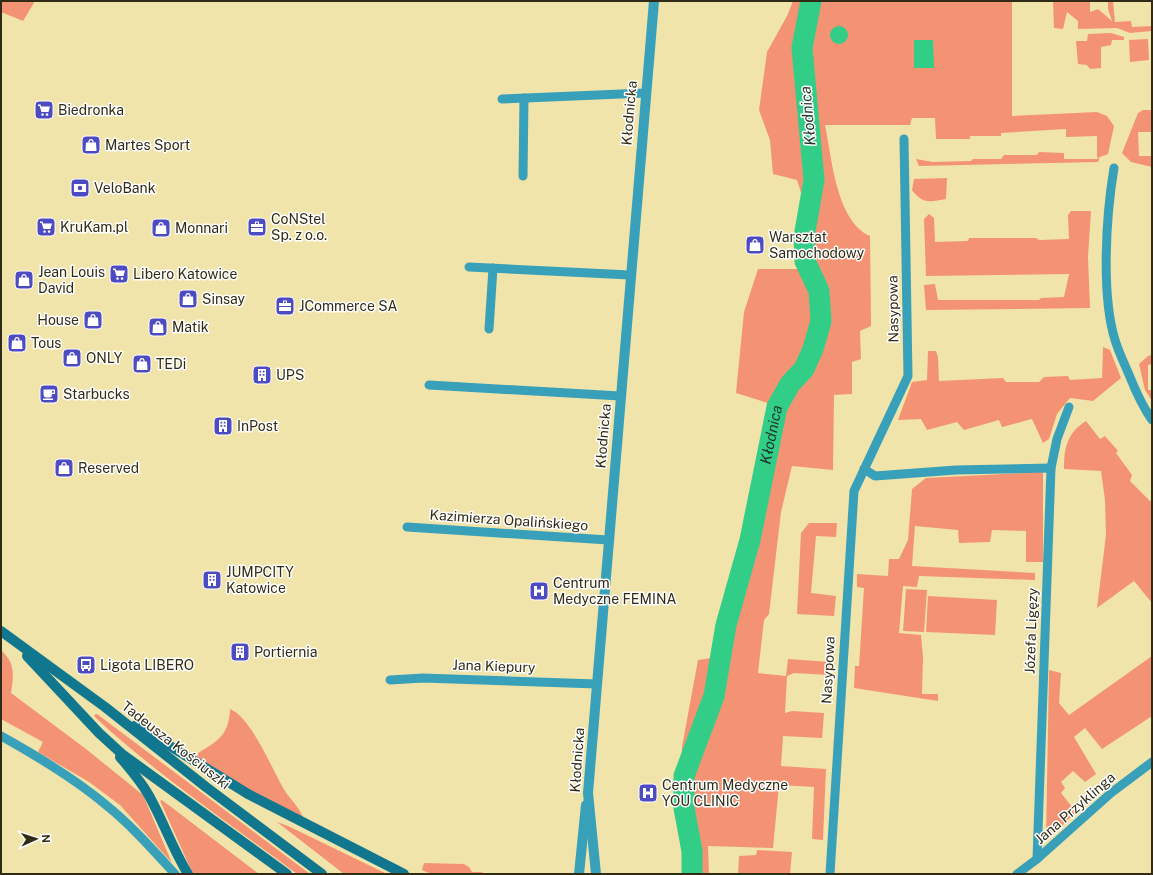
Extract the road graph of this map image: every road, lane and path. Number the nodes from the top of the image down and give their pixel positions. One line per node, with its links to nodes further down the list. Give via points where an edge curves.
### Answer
1 (654, 1): 2 (street, Kłodnicka)
2 (645, 93): 3 (street); 10 (street, Kłodnicka)
3 (524, 98): 4 (street); 7 (street)
4 (502, 99)
5 (904, 138): 17 (street, Nasypowa, via 908,376)
6 (1114, 168): 15 (street, via 1108,204 1110,311 1115,339 1136,390)
7 (523, 176)
8 (469, 267): 9 (street)
9 (493, 268): 10 (street); 11 (street)
10 (630, 275): 13 (street, Kłodnicka)
11 (489, 329)
12 (429, 385): 13 (street)
13 (620, 396): 19 (street, Kłodnicka)
14 (1069, 407): 16 (street, Józefa Ligęzy, via 1057,439)
15 (1152, 420)
16 (1051, 468): 17 (street, via 956,470 875,476); 29 (street, Józefa Ligęzy)
17 (864, 469): 37 (street, Nasypowa, via 854,491 851,518)
18 (407, 527): 19 (street, Kazimierza Opalińskiego)
19 (608, 540): 23 (street, Kłodnicka)
20 (1, 632): 21 (main road, Tadeusza Kościuszki)
21 (11, 639): 24 (main road, Tadeusza Kościuszki); 25 (main road, Tadeusza Kościuszki)
22 (390, 680): 23 (street, Jana Kiepury, via 423,678)
23 (597, 684): 28 (street, Kłodnicka)
24 (105, 707): 33 (main road, Tadeusza Kościuszki); 34 (main road, via 248,794)
25 (99, 733): 31 (main road, via 148,794); 32 (main road, Tadeusza Kościuszki, via 122,754)
26 (1, 736): 30 (street, via 36,756 106,804 134,829)
27 (1152, 762): 29 (street, Jana Przyklinga, via 1111,793)
28 (588, 793): 35 (street, via 582,828); 36 (street, Kłodnicka)
29 (1037, 859): 38 (street, Jana Przyklinga)
30 (175, 874)
31 (188, 874)
32 (287, 874)
33 (322, 874)
34 (404, 874)
35 (579, 874)
36 (596, 874)
37 (830, 874)
38 (1017, 874)

